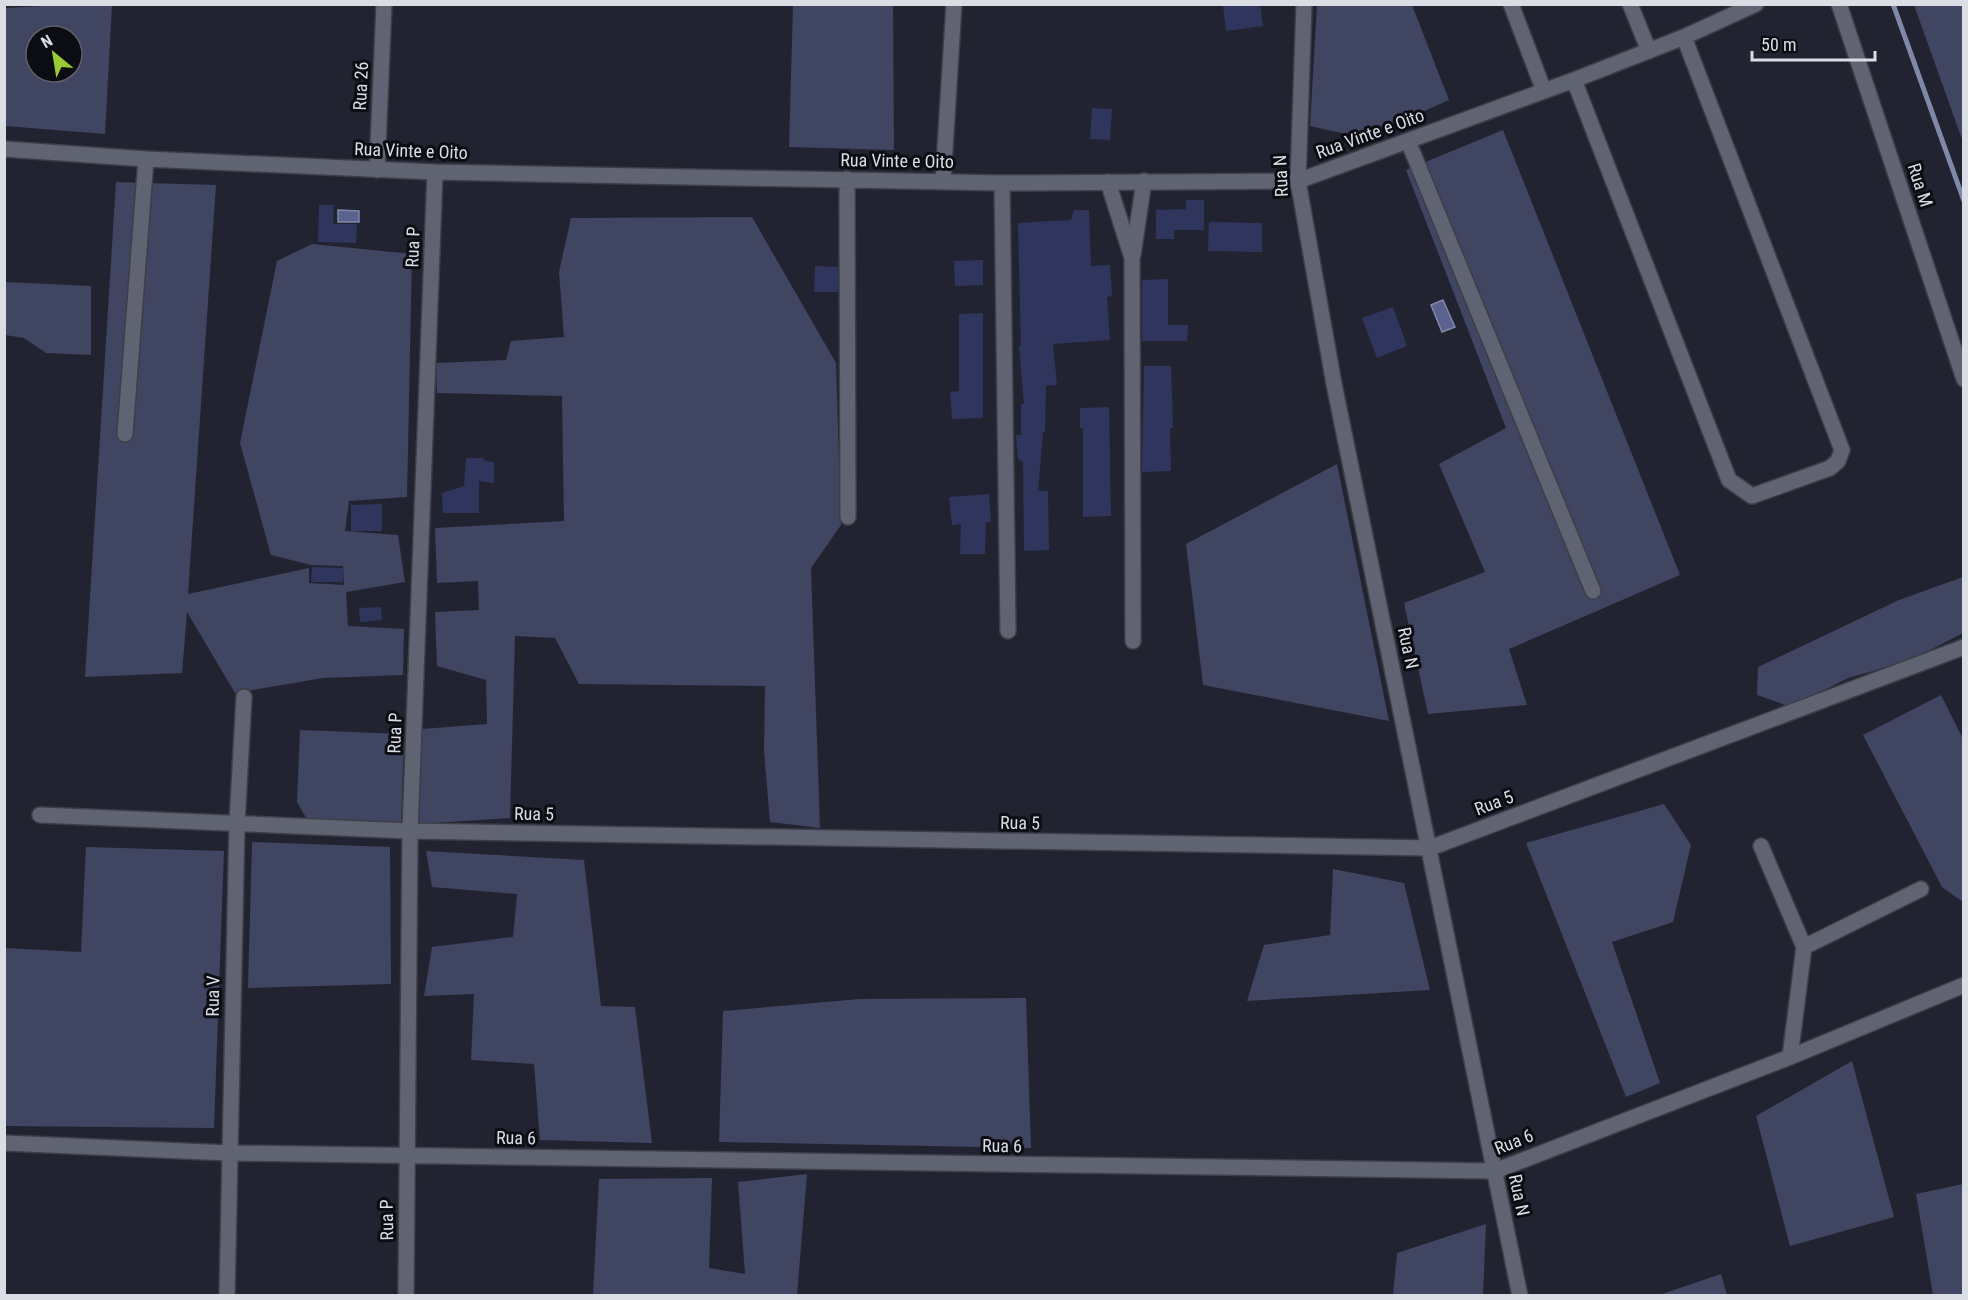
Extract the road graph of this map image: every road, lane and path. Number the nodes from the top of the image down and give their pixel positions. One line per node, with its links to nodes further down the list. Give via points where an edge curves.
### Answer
1 (384, 4): 15 (street, Rua 26)
2 (954, 4): 18 (street)
3 (1305, 4): 20 (street, Rua N)
4 (1511, 4): 11 (street)
5 (1630, 4): 9 (street)
6 (1756, 4): 8 (street, Rua Vinte e Oito)
7 (1839, 4): 24 (street, Rua M)
8 (1684, 37): 9 (street, Rua Vinte e Oito); 10 (street, via 1842,450 1830,468 1770,492 1752,496 1729,480)
9 (1649, 51): 10 (street, Rua Vinte e Oito)
10 (1574, 80): 11 (street, Rua Vinte e Oito)
11 (1544, 91): 12 (street, Rua Vinte e Oito)
12 (1408, 141): 20 (street, Rua Vinte e Oito); 27 (street)
13 (4, 149): 14 (street, Rua Vinte e Oito)
14 (146, 159): 15 (street, Rua Vinte e Oito); 25 (street)
15 (377, 170): 16 (street, Rua Vinte e Oito)
16 (435, 172): 17 (street, Rua Vinte e Oito); 34 (street, Rua P)
17 (847, 179): 18 (street, Rua Vinte e Oito); 26 (street)
18 (943, 181): 22 (street, Rua Vinte e Oito)
19 (1144, 181): 20 (street, Rua Vinte e Oito); 21 (street, Rua Vinte e Oito); 23 (street)
20 (1298, 181): 36 (street, Rua N, via 1334,384)
21 (1108, 182): 22 (street, Rua Vinte e Oito); 23 (street)
22 (1002, 183): 28 (street)
23 (1132, 258): 29 (street)
24 (1964, 378)
25 (125, 434)
26 (848, 517)
27 (1593, 591)
28 (1008, 631)
29 (1133, 641)
30 (1964, 647): 36 (street, Rua 5)
31 (244, 697): 33 (street, Rua V)
32 (40, 815): 33 (street, Rua 5)
33 (237, 823): 34 (street, Rua 5); 42 (street, Rua V)
34 (410, 831): 36 (street, Rua 5); 43 (street, Rua P)
35 (1761, 846): 38 (street)
36 (1430, 848): 44 (street, Rua N)
37 (1921, 889): 38 (street)
38 (1804, 947): 40 (street)
39 (1964, 985): 40 (street, Rua 6)
40 (1790, 1057): 44 (street, Rua 6)
41 (4, 1143): 42 (street, Rua 6)
42 (229, 1153): 43 (street, Rua 6); 45 (street, Rua V)
43 (406, 1156): 44 (street, Rua 6); 46 (street, Rua P)
44 (1495, 1172): 47 (street, Rua N)
45 (227, 1296)
46 (406, 1296)
47 (1520, 1296)

